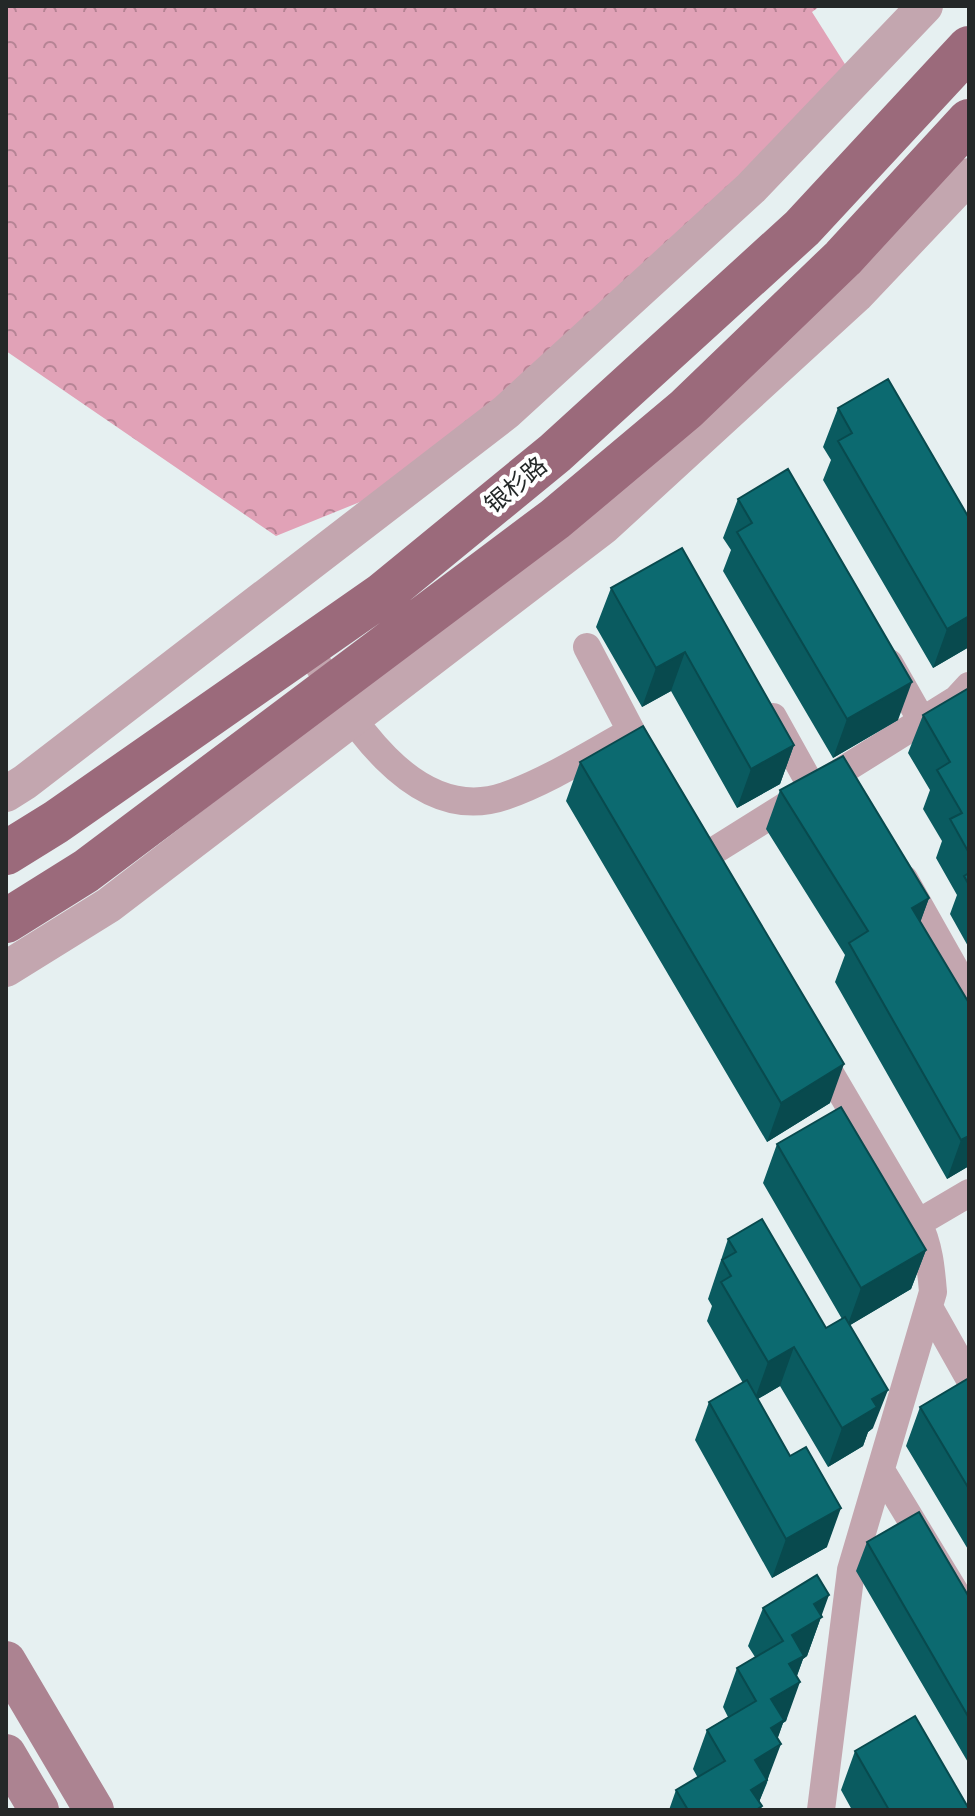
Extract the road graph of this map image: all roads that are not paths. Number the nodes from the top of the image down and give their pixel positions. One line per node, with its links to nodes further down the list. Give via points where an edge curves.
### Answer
1 (925, 6): 15 (street, via 751,188 506,412)
2 (969, 48): 6 (main road, 银杉路, via 802,228 555,453 383,594)
3 (969, 121): 10 (main road, 银杉路, via 843,258 686,409)
4 (969, 176): 10 (street, 银杉路, via 856,295 603,527)
5 (878, 643): 11 (street)
6 (308, 647): 10 (street); 20 (main road, 银杉路)
7 (587, 647): 12 (street)
8 (969, 686): 11 (street)
9 (760, 694): 14 (street)
10 (343, 703): 12 (street, via 387,760 415,785 449,800 503,797); 23 (main road, 银杉路); 24 (street, 银杉路, via 109,905)
11 (922, 721): 13 (street)
12 (630, 732): 16 (street)
13 (843, 771): 14 (street); 17 (street)
14 (813, 789): 21 (street)
15 (6, 794)
16 (667, 795)
17 (857, 797)
18 (689, 832): 21 (street)
19 (887, 850): 25 (street)
20 (6, 853)
21 (704, 857): 22 (street)
22 (719, 884)
23 (6, 921)
24 (6, 969)
25 (969, 994)
26 (807, 1033): 28 (street)
27 (969, 1193): 28 (street)
28 (918, 1223): 29 (street, via 930,1260)
29 (929, 1307): 30 (street); 31 (street)
30 (969, 1378)
31 (882, 1472): 32 (street); 37 (street, via 851,1570)
32 (969, 1615)
33 (6, 1661): 36 (main road)
34 (6, 1754): 35 (main road)
35 (39, 1810)
36 (94, 1810)
37 (821, 1810)

